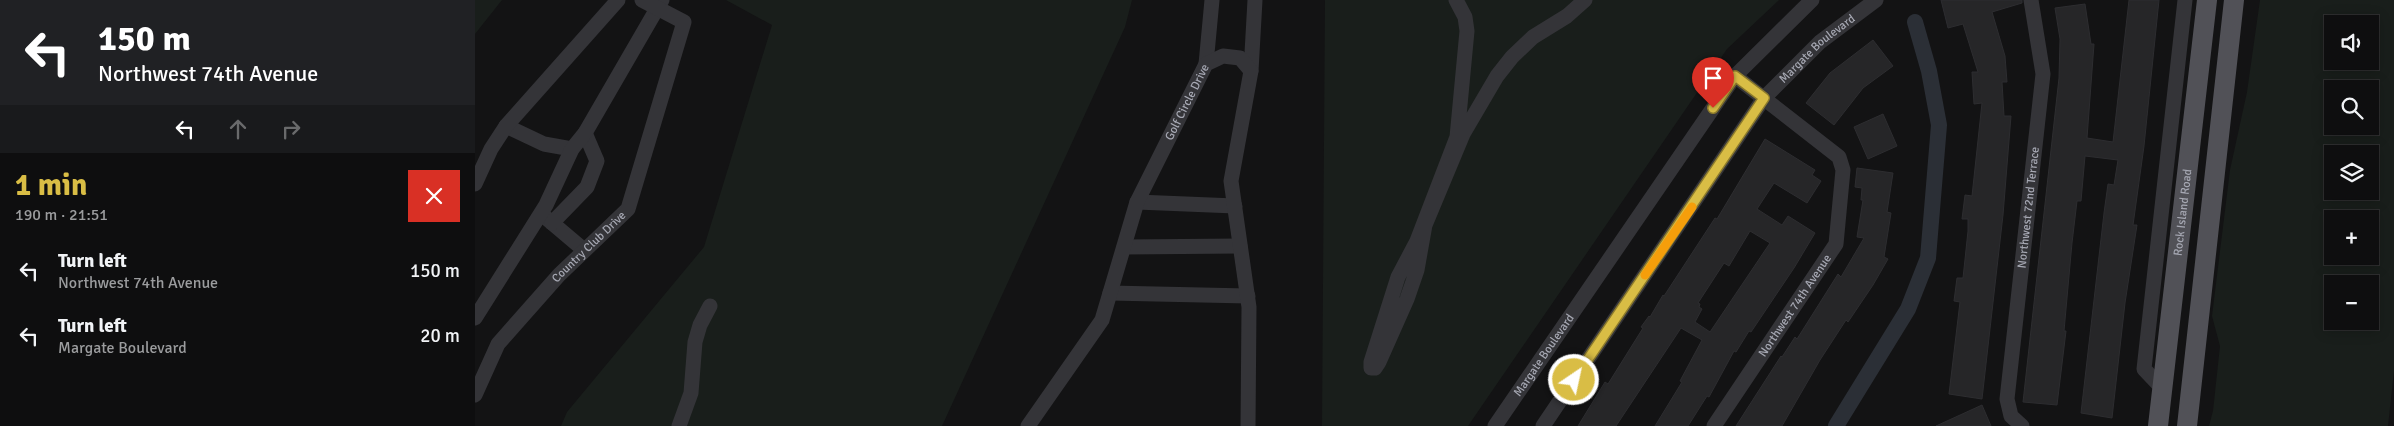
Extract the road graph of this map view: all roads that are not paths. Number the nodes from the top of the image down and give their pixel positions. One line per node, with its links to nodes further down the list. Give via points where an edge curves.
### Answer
1 (618, 0): 18 (street)
2 (642, 0): 13 (street, Country Club Drive)
3 (1211, 0): 14 (street)
4 (1255, 0): 15 (street)
5 (1456, 0): 6 (street, via 1465,17 1467,31 1457,137 1417,241 1398,277 1371,368 1379,362 1407,299 1417,270 1425,225 1463,134 1497,76 1513,56 1533,37 1567,16)
6 (1585, 0)
7 (1811, 0): 16 (street, Margate Boulevard)
8 (1876, 0): 17 (street, Margate Boulevard, via 1820,42)
9 (2031, 0): 41 (street, Northwest 72nd Terrace, via 2043,74 2007,399 2011,416)
10 (2185, 0): 33 (street, via 2143,369)
11 (2207, 0): 33 (main road, Rock Island Road)
12 (2233, 0): 43 (main road)
13 (660, 4): 19 (street); 28 (street, Country Club Drive, via 684,22 655,122 627,209)
14 (1206, 64): 15 (street, Golf Circle Drive, via 1223,56 1240,58); 22 (street, Golf Circle Drive)
15 (1251, 71): 23 (street, via 1231,181)
16 (1735, 76): 17 (street, Northwest 74th Avenue); 38 (street, Margate Boulevard)
17 (1764, 98): 39 (street, Margate Boulevard); 40 (street, Northwest 74th Avenue, via 1839,157 1843,170 1836,244)
18 (506, 126): 20 (street, via 544,144); 21 (street)
19 (585, 132): 20 (street); 25 (street, via 597,161 587,187)
20 (572, 149): 24 (street)
21 (475, 184)
22 (1137, 202): 23 (street); 27 (street, Golf Circle Drive)
23 (1235, 206): 26 (street)
24 (541, 214): 25 (street); 32 (street)
25 (552, 224): 28 (street)
26 (1241, 246): 27 (street); 30 (street)
27 (1124, 248): 29 (street, Golf Circle Drive)
28 (584, 250): 34 (street, Country Club Drive, via 498,344)
29 (1110, 293): 30 (street); 36 (street, Golf Circle Drive, via 1102,320)
30 (1248, 296): 37 (street)
31 (710, 306): 35 (street, via 695,342 691,393)
32 (475, 318)
33 (2163, 389): 42 (main road, Rock Island Road)
34 (475, 395)
35 (679, 425)
36 (1028, 426)
37 (1248, 426)
38 (1495, 426)
39 (1543, 426)
40 (1714, 426)
41 (2023, 426)
42 (2158, 426)
43 (2187, 426)

